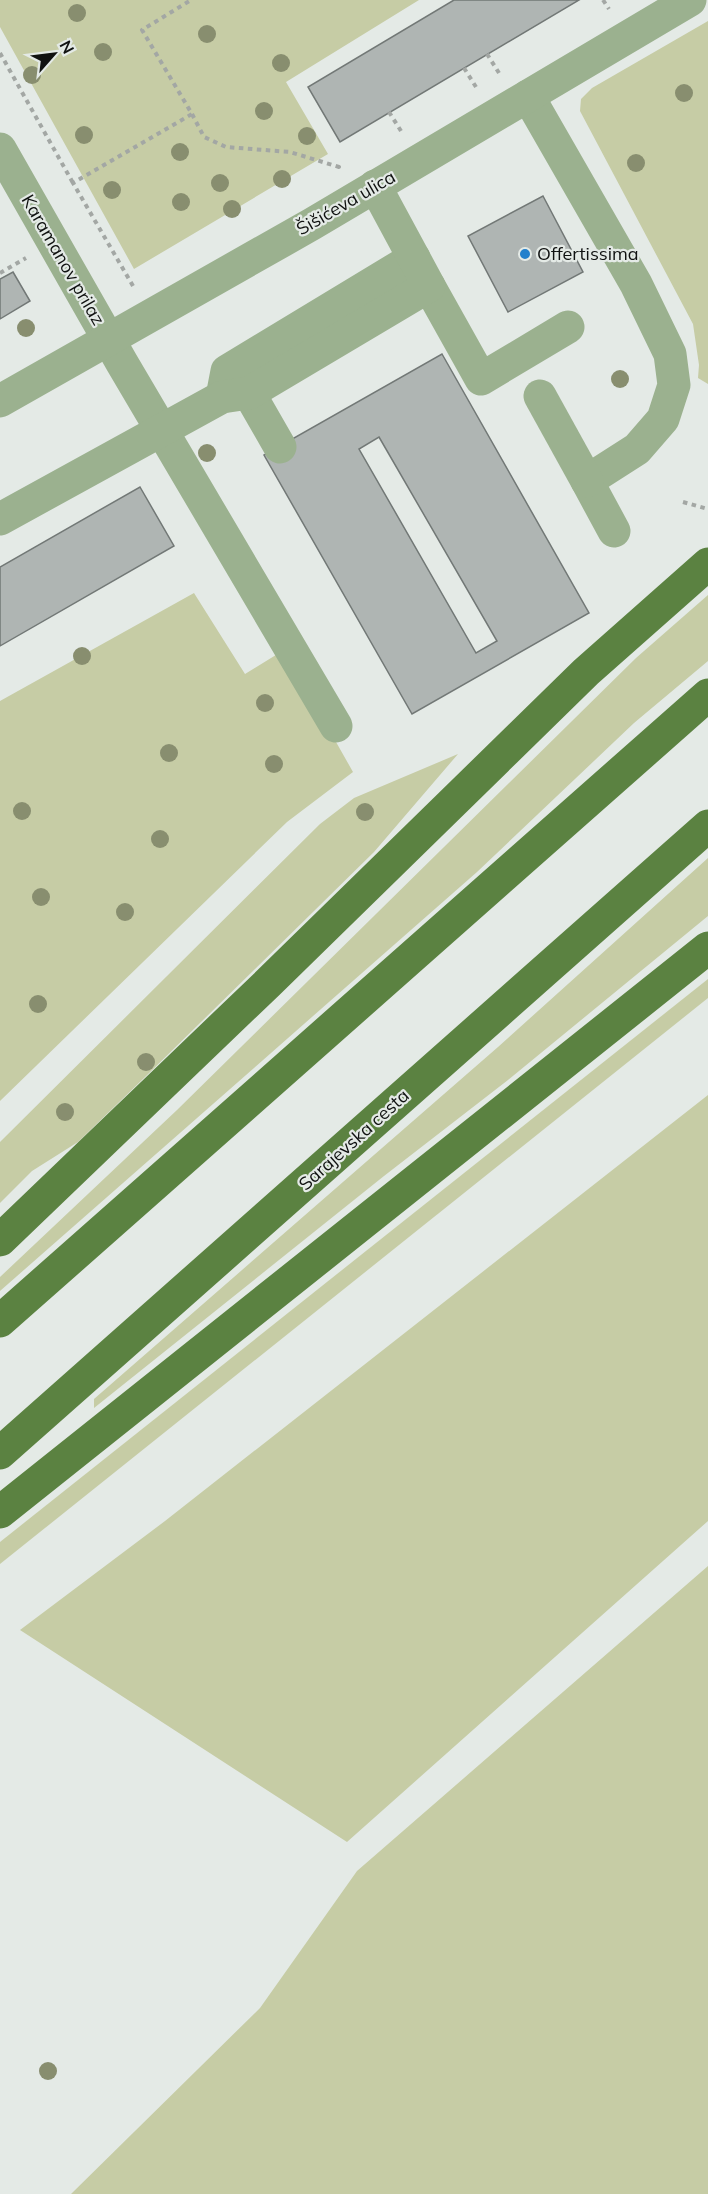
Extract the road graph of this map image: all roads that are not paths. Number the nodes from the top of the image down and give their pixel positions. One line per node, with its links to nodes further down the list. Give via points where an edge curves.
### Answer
1 (690, 0): 2 (street, Šišićeva ulica)
2 (528, 96): 4 (street, Šišićeva ulica); 13 (street, via 636,284 670,354 674,386 663,419 637,449)
3 (0, 150): 7 (street, Karamanov prilaz)
4 (375, 186): 5 (street); 7 (street, Šišićeva ulica)
5 (421, 272): 6 (street, via 481,379); 8 (street, via 227,371)
6 (568, 327)
7 (109, 339): 10 (street, Šišićeva ulica); 11 (street, Karamanov prilaz)
8 (236, 395): 11 (street); 12 (street)
9 (540, 396): 13 (street)
10 (0, 401)
11 (162, 430): 14 (street); 18 (street, Karamanov prilaz)
12 (280, 447)
13 (587, 481): 15 (street)
14 (0, 519)
15 (614, 531)
16 (708, 564): 21 (main road, via 586,672)
17 (708, 695): 22 (main road)
18 (336, 726)
19 (708, 826): 23 (main road, Sarajevska cesta)
20 (708, 948): 24 (main road)
21 (0, 1239)
22 (0, 1321)
23 (0, 1453)
24 (0, 1512)

